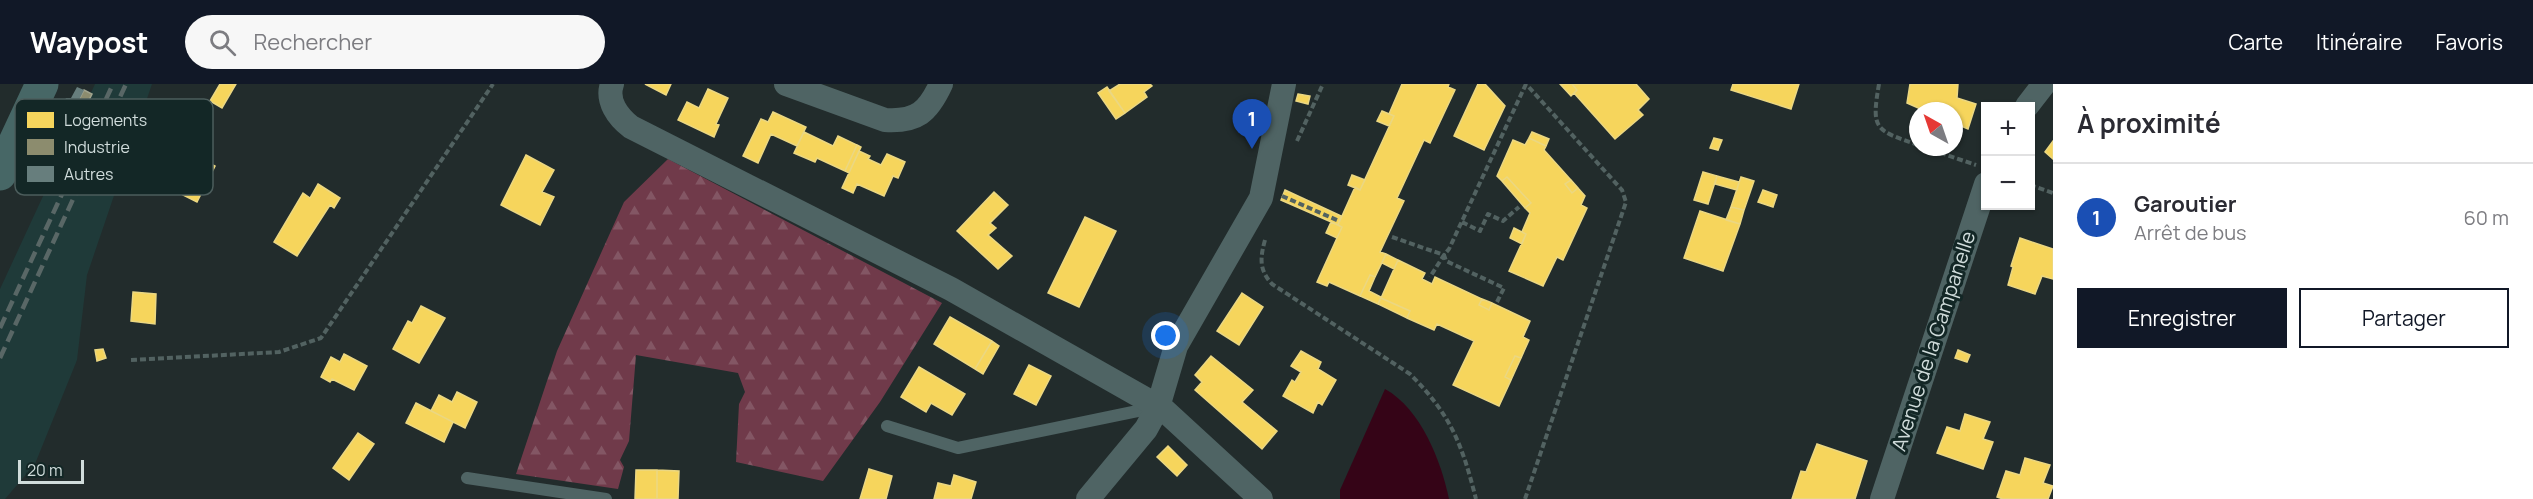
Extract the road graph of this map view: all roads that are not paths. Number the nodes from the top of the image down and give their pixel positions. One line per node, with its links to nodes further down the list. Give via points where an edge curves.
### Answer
1 (42, 84): 7 (highway)
2 (612, 84): 12 (street, via 609,92 615,108 631,128 951,289)
3 (786, 84): 4 (street, via 897,121 923,112)
4 (941, 84)
5 (1284, 84): 12 (street, via 1261,198 1176,346)
6 (2044, 84): 8 (street)
7 (35, 99)
8 (2030, 102)
9 (15, 142): 10 (highway)
10 (0, 174)
11 (1981, 178): 18 (street, Avenue de la Campanelle)
12 (1158, 407): 13 (lane, via 958,448); 16 (street, via 1146,429); 17 (street)
13 (887, 426)
14 (467, 478): 15 (lane)
15 (606, 499)
16 (1088, 499)
17 (1261, 499)
18 (1881, 499)

